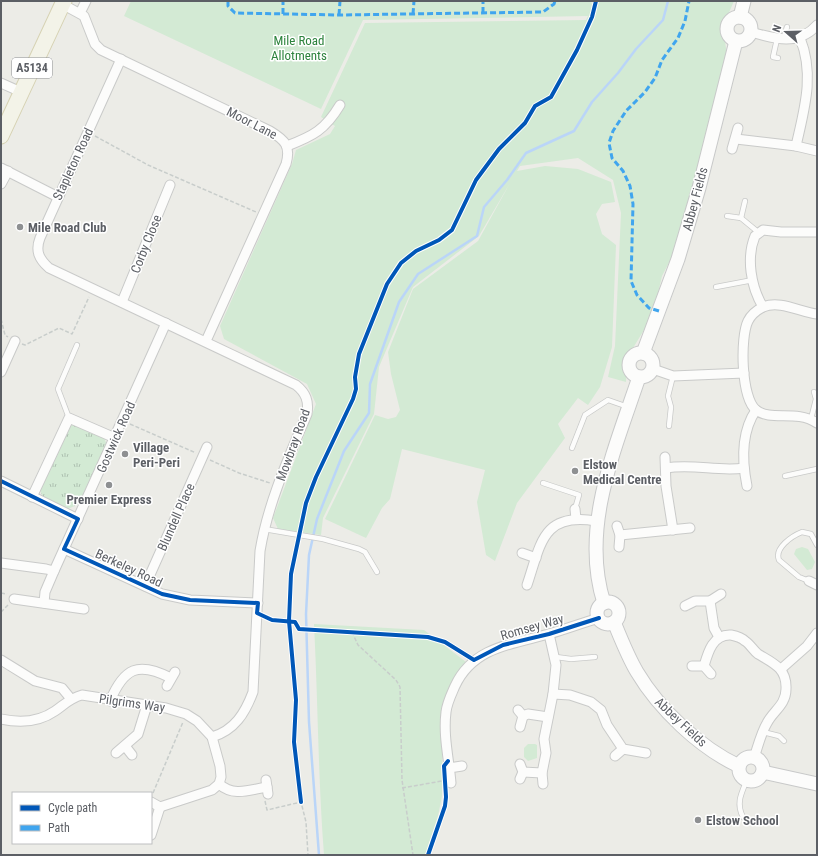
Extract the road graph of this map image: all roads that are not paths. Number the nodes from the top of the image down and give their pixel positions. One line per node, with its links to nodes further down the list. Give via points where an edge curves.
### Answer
1 (86, 1): 4 (street)
2 (744, 1): 5 (street)
3 (63, 3): 4 (street, Moor Lane); 15 (main road, A5134)
4 (80, 13): 13 (street, Moor Lane, via 87,20 98,47)
5 (740, 17): 8 (street, via 749,22); 11 (street, via 731,19 726,26 728,36)
6 (817, 25): 9 (street)
7 (787, 27): 10 (lane)
8 (751, 32): 10 (street); 11 (street, via 745,40)
9 (800, 38): 10 (street); 21 (street, via 808,70 805,109)
10 (780, 39): 12 (lane, via 773,56)
11 (736, 41): 43 (street, Abbey Fields, via 699,188 678,259)
12 (778, 58)
13 (121, 59): 20 (street, Moor Lane, via 270,131 283,139); 27 (street, Stapleton Road)
14 (1, 83): 15 (street)
15 (21, 92): 18 (main road, A5134)
16 (340, 105): 20 (street, via 324,128)
17 (738, 128): 19 (street)
18 (1, 136)
19 (736, 138): 21 (street); 22 (street)
20 (287, 146): 41 (street, Moor Lane, via 286,164)
21 (796, 146): 23 (street)
22 (732, 149)
23 (817, 151)
24 (5, 169): 25 (street); 27 (street)
25 (1, 184)
26 (170, 185): 36 (street, Corby Close)
27 (58, 197): 33 (street, Stapleton Road, via 37,246 42,262)
28 (745, 201): 30 (lane)
29 (727, 216): 30 (lane)
30 (741, 218): 31 (lane)
31 (758, 232): 32 (street); 34 (street, via 752,243 750,255)
32 (817, 232)
33 (49, 268): 36 (street, Mowbray Road)
34 (753, 280): 35 (lane); 37 (street, via 757,297)
35 (716, 287)
36 (122, 302): 39 (street, Mowbray Road)
37 (763, 307): 38 (street, via 780,305); 46 (street, via 755,312 745,330)
38 (817, 314)
39 (166, 323): 41 (street, Mowbray Road); 55 (street, Gostwick Road)
40 (15, 341): 45 (street)
41 (206, 341): 73 (street, Mowbray Road, via 296,385 303,390 307,398 307,414 272,498)
42 (77, 345): 52 (lane, via 58,389)
43 (643, 353): 44 (street, via 652,360); 48 (street, via 635,354 629,362 630,372)
44 (653, 369): 47 (street); 48 (street, via 647,377)
45 (1, 372)
46 (744, 373): 47 (street); 51 (street, via 746,396)
47 (673, 376): 54 (lane, via 668,396 671,407)
48 (638, 377): 50 (street)
49 (814, 392): 53 (lane)
50 (629, 407): 57 (lane, via 608,400 585,415); 70 (street)
51 (756, 410): 53 (street, via 766,414 798,415); 60 (street, via 746,430)
52 (69, 418): 55 (street); 66 (street)
53 (814, 421)
54 (669, 426)
55 (115, 438): 68 (street, Gostwick Road)
56 (207, 447): 86 (street, Blundell Place)
57 (572, 448)
58 (665, 457): 59 (street)
59 (666, 468): 60 (street); 74 (street, via 666,486)
60 (744, 468): 65 (street)
61 (817, 469): 62 (lane)
62 (785, 476)
63 (1, 481): 66 (street)
64 (543, 484): 67 (lane, via 579,494)
65 (747, 486)
66 (32, 498): 68 (street)
67 (575, 509): 69 (street)
68 (78, 519): 78 (street, Gostwick Road)
69 (576, 519): 70 (street); 80 (street, via 550,528 543,538)
70 (596, 521): 92 (street, via 598,583)
71 (617, 526): 75 (street)
72 (690, 528): 74 (street)
73 (264, 529): 83 (lane, via 323,539 365,552); 91 (street, Mowbray Road, via 260,551)
74 (673, 530): 75 (street)
75 (620, 535): 77 (street)
76 (817, 545): 84 (lane, via 811,534 802,532 779,551 779,560 800,577)
77 (619, 547)
78 (64, 550): 82 (street, Gostwick Road); 86 (street, Berkeley Road)
79 (522, 553): 80 (street)
80 (536, 558): 85 (street)
81 (1, 563): 82 (street)
82 (54, 571): 90 (street, Gostwick Road, via 45,592)
83 (377, 572)
84 (813, 583)
85 (527, 585)
86 (145, 586): 91 (street, Berkeley Road, via 177,598)
87 (720, 594): 89 (street)
88 (14, 598): 90 (street)
89 (710, 601): 93 (street, via 695,601); 99 (street, via 714,628)
90 (44, 603): 94 (street)
91 (258, 603): 116 (street, Mowbray Road, via 253,692 247,708 237,722 226,732)
92 (604, 603): 95 (street, via 599,608); 96 (street, via 611,603 617,607 618,617)
93 (686, 606)
94 (84, 609)
95 (599, 618): 96 (street, via 607,624); 98 (street, Romsey Way)
96 (614, 622): 127 (street, Abbey Fields, via 636,671 651,693 669,713 711,750)
97 (817, 633): 105 (street, via 807,646)
98 (549, 634): 100 (street); 125 (street, Romsey Way, via 502,645 486,652 466,667 456,683 446,711)
99 (719, 637): 104 (street, via 711,646); 105 (street, via 736,636 744,640)
100 (556, 657): 101 (lane); 108 (street)
101 (595, 658)
102 (1, 660): 109 (street, via 35,681 62,688)
103 (692, 666): 104 (street)
104 (704, 666): 106 (street)
105 (780, 669): 115 (street, via 786,680 784,699)
106 (711, 674)
107 (171, 679): 110 (street, via 157,672 133,670 119,681)
108 (553, 694): 112 (street); 119 (street, via 570,695 591,702 601,710 607,725)
109 (71, 699): 110 (street, Pilgrims Way, via 88,696); 113 (street, Pilgrims Way, via 39,718 19,722)
110 (110, 701): 111 (street, Pilgrims Way)
111 (147, 705): 116 (street, Pilgrims Way, via 186,714 197,721); 118 (street, via 141,729)
112 (548, 717): 114 (street, via 520,713); 130 (street)
113 (1, 719)
114 (520, 727)
115 (763, 732): 117 (lane, via 778,736); 124 (street)
116 (212, 737): 133 (street, Pilgrims Way, via 220,766)
117 (784, 741)
118 (125, 746): 120 (street); 122 (street)
119 (623, 749): 121 (street); 123 (street)
120 (116, 753)
121 (646, 753)
122 (132, 755)
123 (615, 756)
124 (754, 758): 127 (street, via 745,758); 129 (street, via 762,763)
125 (449, 764): 126 (street); 132 (street, Romsey Way)
126 (462, 766)
127 (739, 766): 131 (street, via 739,774)
128 (521, 772): 130 (street)
129 (763, 772): 131 (street, via 757,780); 135 (street)
130 (542, 773): 134 (street)
131 (746, 782): 139 (lane, via 739,803)
132 (447, 783)
133 (219, 784): 136 (street, via 226,790 238,793); 138 (street, via 212,790)
134 (544, 784)
135 (817, 784)
136 (267, 787)
137 (152, 803): 138 (street)
138 (160, 807): 140 (street)
139 (743, 817)
140 (152, 832)

